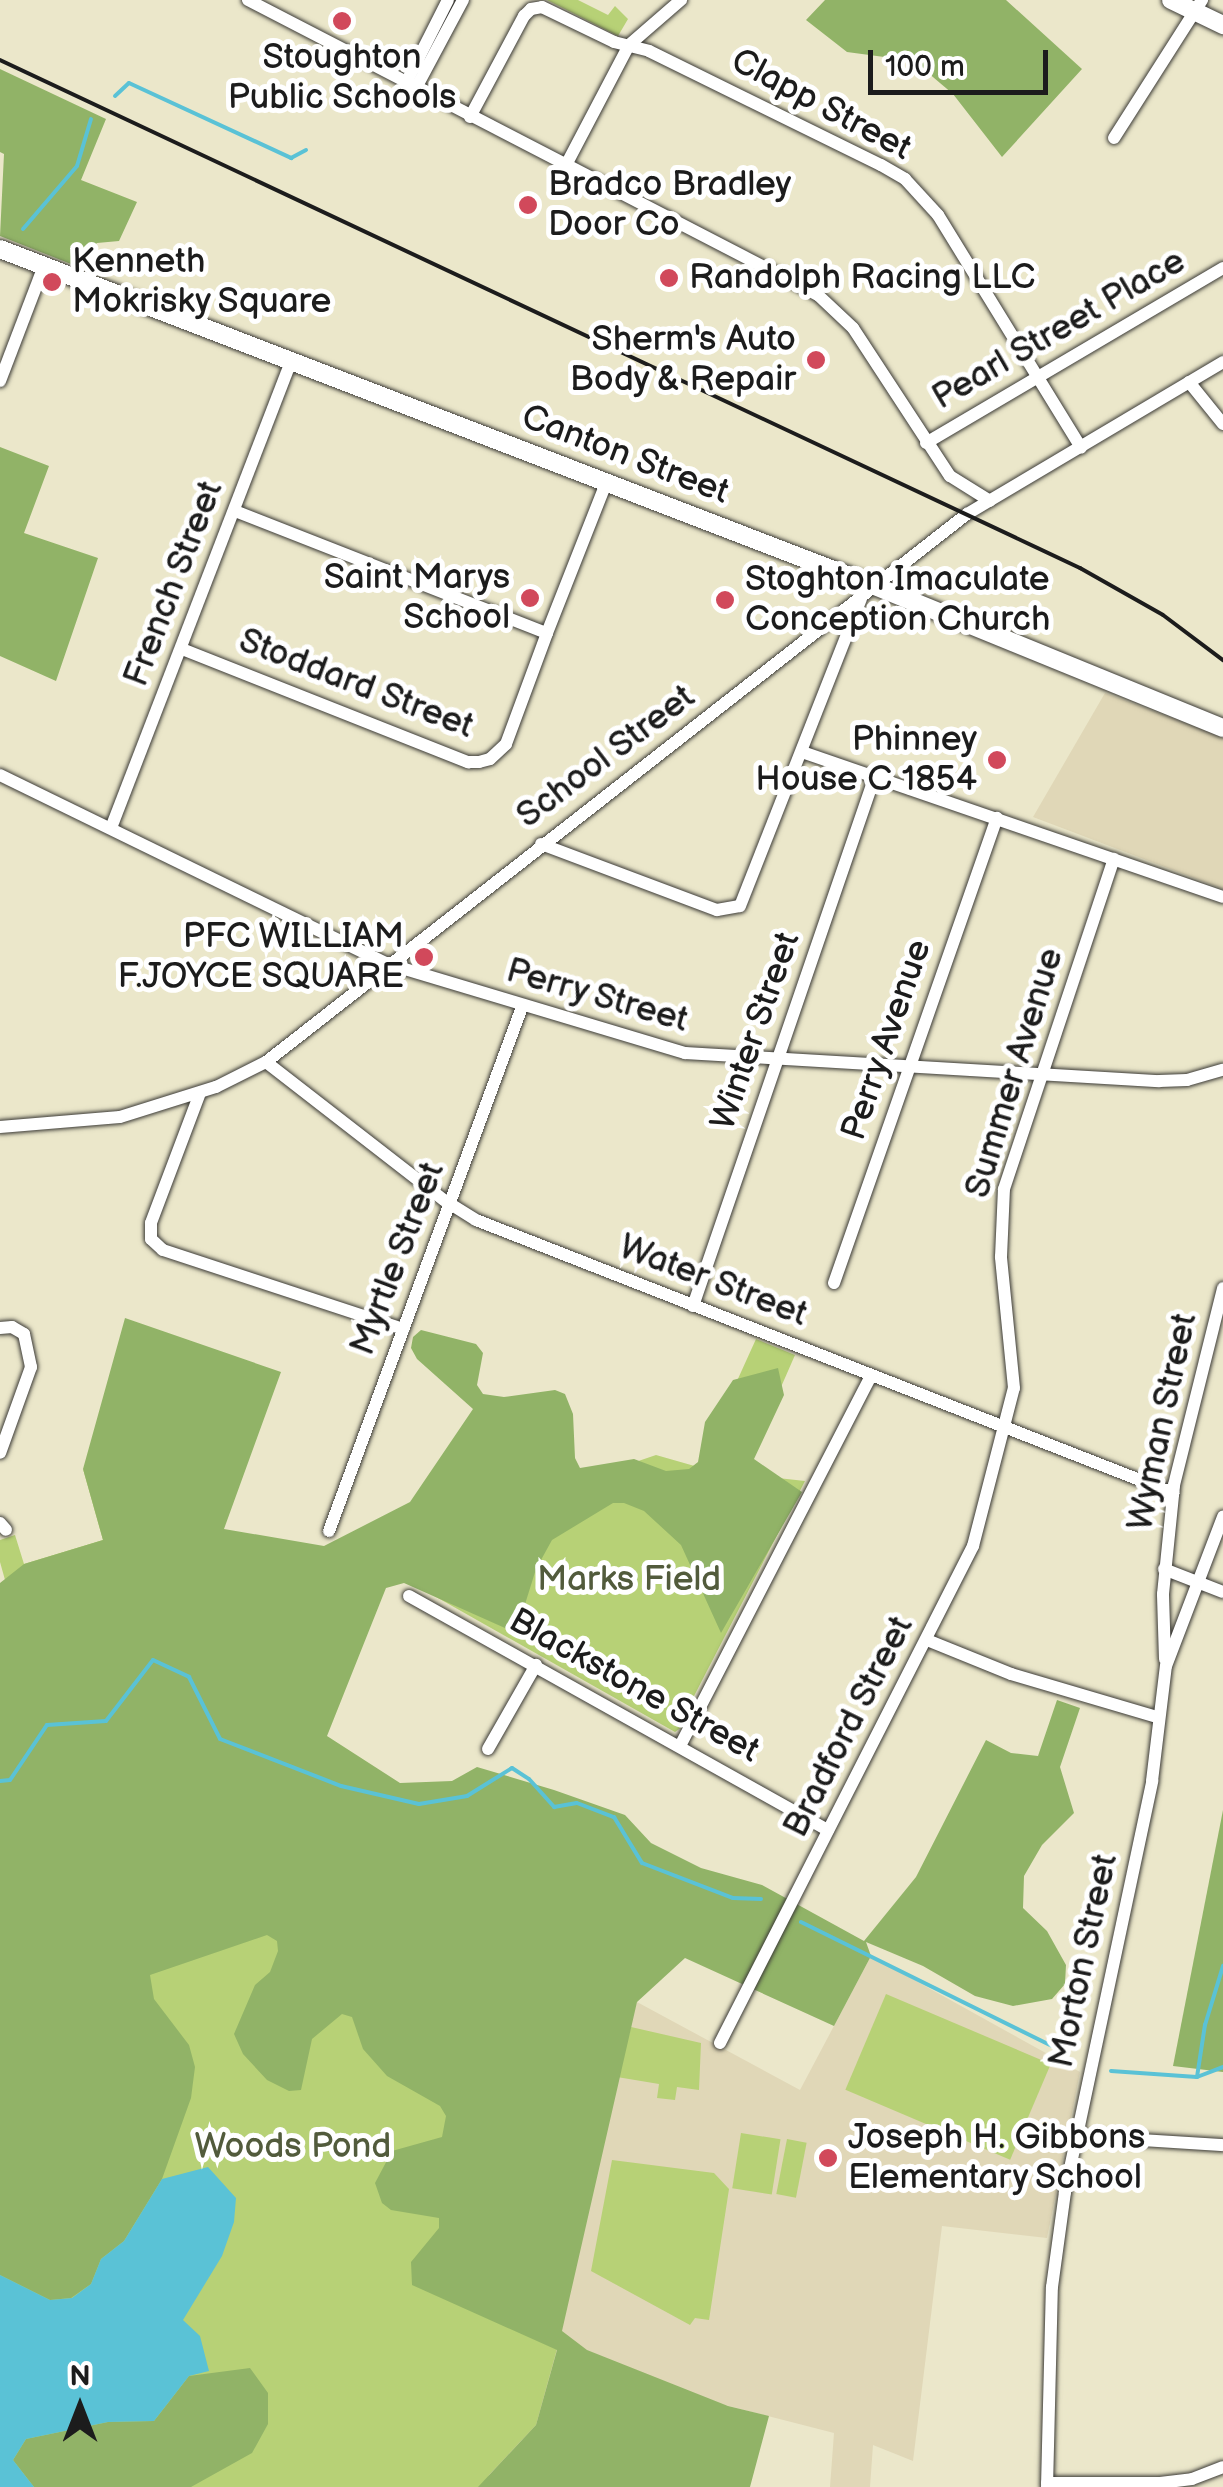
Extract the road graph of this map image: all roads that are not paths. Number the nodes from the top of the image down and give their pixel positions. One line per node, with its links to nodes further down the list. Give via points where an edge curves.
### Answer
1 (248, 0): 9 (street)
2 (448, 0): 9 (street)
3 (463, 0): 9 (street)
4 (682, 0): 8 (street)
5 (1171, 0): 6 (main road)
6 (1199, 6): 7 (main road); 11 (street)
7 (1223, 25)
8 (629, 46): 10 (street, Clapp Street, via 532,8); 12 (street); 18 (street, Clapp Street, via 753,100 905,180 953,236)
9 (411, 86): 10 (street)
10 (470, 117): 12 (street)
11 (1114, 138)
12 (566, 167): 22 (street, via 826,302 852,328)
13 (0, 249): 14 (main road, Canton Street)
14 (44, 266): 16 (main road, Canton Street); 19 (street)
15 (1223, 268): 18 (street, Pearl Street Place)
16 (291, 362): 24 (main road, Canton Street); 26 (street, French Street)
17 (1223, 362): 20 (street, School Street)
18 (1038, 376): 22 (street, Pearl Street Place); 23 (street, Clapp Street)
19 (0, 381)
20 (1189, 382): 21 (street); 23 (street, School Street)
21 (1223, 424)
22 (926, 443): 25 (street, via 950,476)
23 (1081, 447): 25 (street, School Street)
24 (606, 482): 27 (main road, Canton Street); 28 (street)
25 (990, 501): 27 (street, School Street)
26 (234, 511): 28 (street); 29 (street, French Street)
27 (868, 592): 30 (main road, Canton Street); 31 (street); 36 (street, School Street)
28 (547, 633): 29 (street, Stoddard Street, via 506,744 478,762)
29 (182, 649): 35 (street, French Street)
30 (1223, 728)
31 (802, 752): 33 (street); 36 (street, via 736,910 717,910)
32 (0, 775): 35 (street, Perry Street)
33 (875, 776): 34 (street); 41 (street, Winter Street)
34 (997, 818): 37 (street); 43 (street, Perry Avenue)
35 (110, 828): 39 (street, Perry Street)
36 (541, 844): 39 (street, School Street)
37 (1114, 859): 38 (street); 45 (street, Summer Avenue)
38 (1223, 897)
39 (388, 964): 40 (street, Perry Street); 42 (street, School Street)
40 (522, 1006): 41 (street, Perry Street, via 685,1053); 48 (street, Myrtle Street)
41 (778, 1058): 43 (street, Perry Street); 51 (street, Winter Street)
42 (266, 1062): 46 (street, School Street); 48 (street, Water Street)
43 (910, 1064): 45 (street, Perry Street); 49 (street, Perry Avenue)
44 (1223, 1070): 45 (street, Perry Street, via 1173,1081)
45 (1042, 1074): 55 (street, Summer Avenue, via 1001,1212 1014,1378)
46 (200, 1093): 47 (street, School Street, via 120,1117); 53 (street, via 151,1223 151,1240 163,1250)
47 (0, 1128)
48 (452, 1206): 51 (street, Water Street); 53 (street, Myrtle Street)
49 (834, 1283)
50 (1223, 1288): 57 (street, Wyman Street)
51 (694, 1306): 54 (street, Water Street)
52 (0, 1328): 56 (street, via 24,1334 31,1367)
53 (403, 1329): 59 (street, Myrtle Street)
54 (871, 1376): 55 (street, Water Street); 68 (street)
55 (1005, 1428): 57 (street, Water Street); 64 (street, Bradford Street, via 973,1546)
56 (0, 1453)
57 (1173, 1494): 60 (street, Wyman Street)
58 (1223, 1517): 61 (street, Morton Street)
59 (329, 1531)
60 (1164, 1569): 61 (street); 66 (street, Wyman Street)
61 (1198, 1582): 62 (street); 66 (street, Morton Street)
62 (1223, 1592)
63 (409, 1596): 65 (street, Blackstone Street)
64 (927, 1640): 67 (street, via 1011,1674); 70 (street, Bradford Street)
65 (536, 1664): 68 (street, Blackstone Street); 69 (street)
66 (1166, 1666): 67 (street, Morton Street)
67 (1158, 1716): 72 (street, Morton Street, via 1152,1781)
68 (680, 1746): 70 (street, Blackstone Street)
69 (488, 1750)
70 (828, 1830): 71 (street, Bradford Street)
71 (720, 2043)
72 (1078, 2136): 73 (street); 75 (street, Morton Street, via 1052,2287)
73 (1223, 2145)
74 (1223, 2467): 75 (street, via 1160,2483)
75 (1047, 2485)

